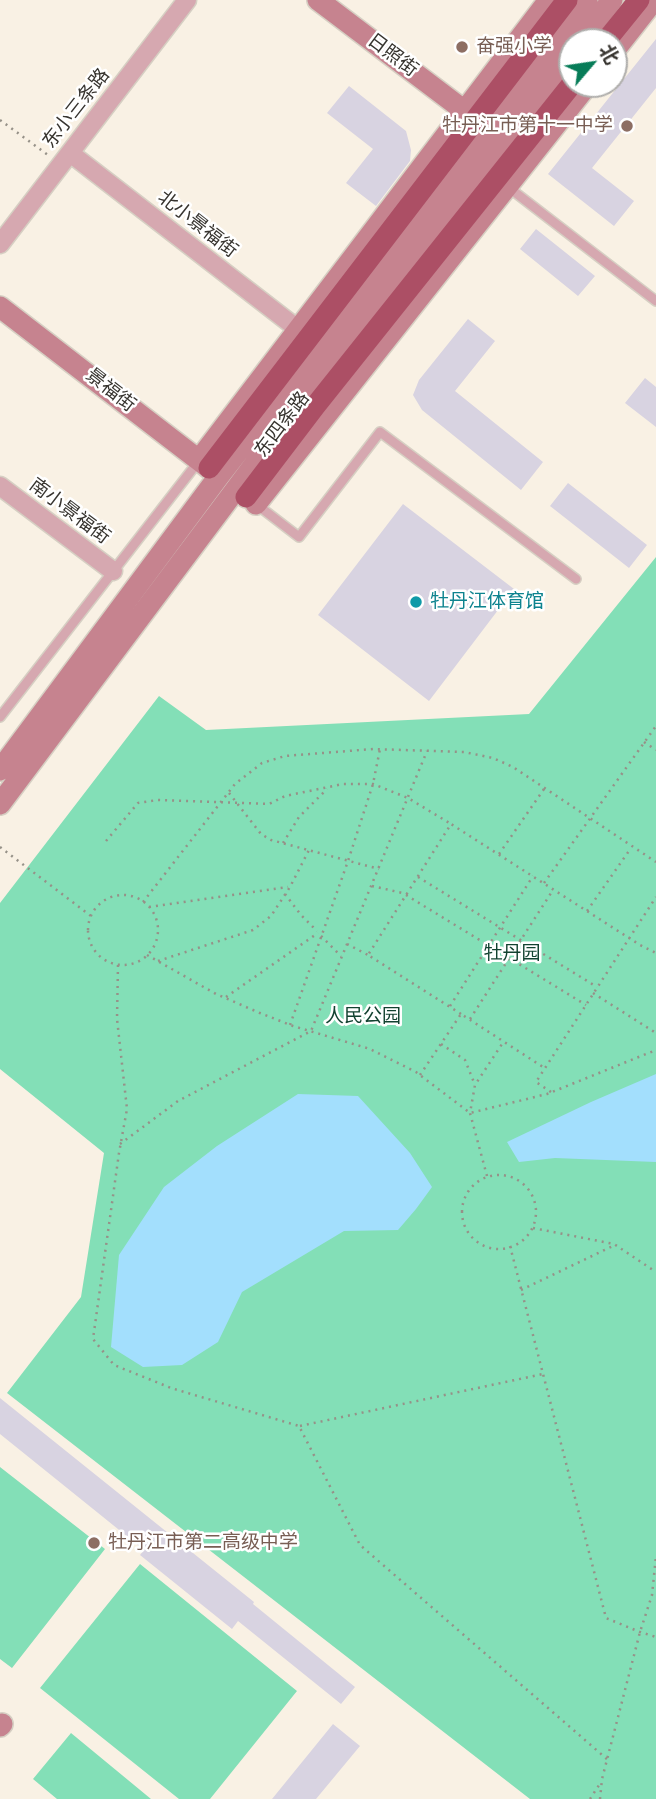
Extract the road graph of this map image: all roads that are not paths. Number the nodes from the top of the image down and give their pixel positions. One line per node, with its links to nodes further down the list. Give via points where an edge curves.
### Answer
1 (187, 0): 16 (street, 东小三条路)
2 (318, 0): 15 (main road, 日照街)
3 (549, 0): 15 (main road)
4 (567, 0): 22 (highway)
5 (587, 0): 22 (main road)
6 (612, 0): 9 (main road)
7 (639, 0): 10 (highway)
8 (654, 0): 11 (main road)
9 (590, 28)
10 (616, 28)
11 (628, 33)
12 (558, 68): 22 (main road, 东四条路)
13 (559, 98): 22 (highway)
14 (577, 98): 17 (main road)
15 (466, 112): 21 (main road)
16 (65, 159): 18 (street, 东小三条路); 21 (street, 北小景福街)
17 (507, 186): 19 (lane); 23 (main road)
18 (0, 244)
19 (656, 302)
20 (0, 307): 23 (main road, 景福街)
21 (299, 330): 23 (main road)
22 (297, 391): 23 (highway); 23 (highway)
23 (227, 482): 25 (lane); 26 (lane, via 299,537 380,432); 28 (main road); 29 (main road)
24 (0, 486): 25 (street, 南小景福街)
25 (113, 571): 27 (lane)
26 (576, 579)
27 (0, 717)
28 (0, 770)
29 (0, 804)

